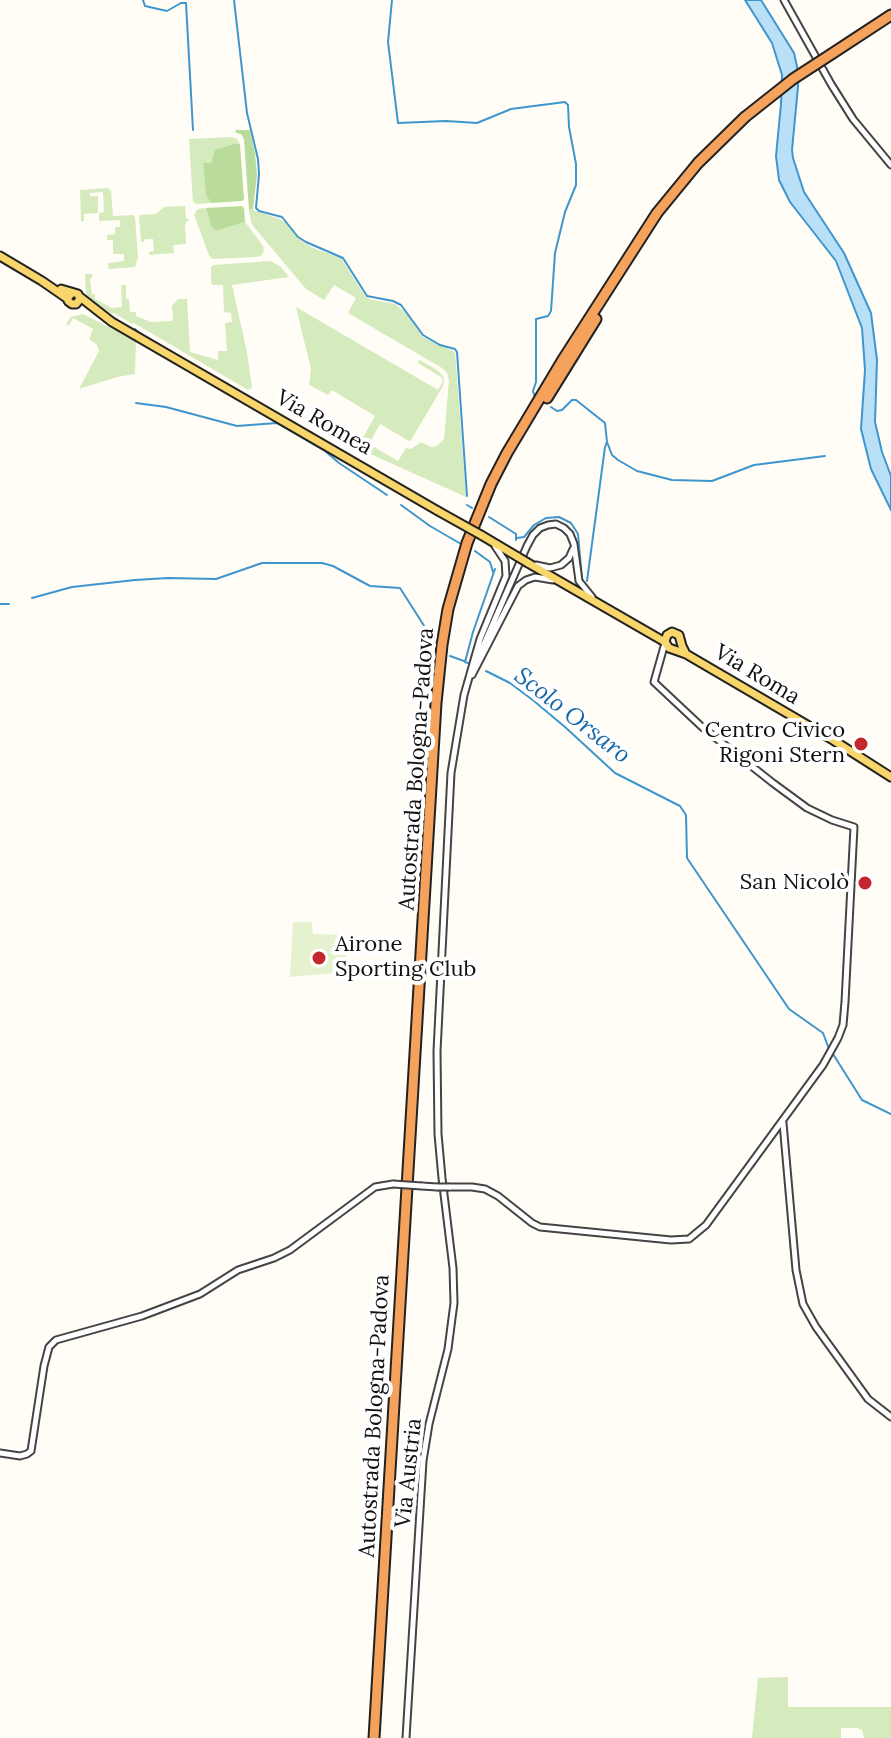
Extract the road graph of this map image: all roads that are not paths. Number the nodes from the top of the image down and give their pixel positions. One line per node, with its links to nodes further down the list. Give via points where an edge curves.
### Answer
1 (784, 0): 5 (street, via 853,119)
2 (891, 15): 4 (highway, Autostrada Bologna-Padova)
3 (891, 21): 4 (highway, Autostrada Bologna-Padova)
4 (834, 55): 26 (highway, Autostrada Bologna-Padova, bridge, via 785,85 698,163 657,213 491,484 448,609 436,703)
5 (891, 165)
6 (0, 256): 7 (main road, Via Romea, bridge)
7 (481, 535): 9 (main road, Via Romea); 18 (street, via 500,551 506,576)
8 (574, 544): 10 (street, via 566,562); 12 (street, via 579,581); 18 (street, via 566,529 556,524 533,535)
9 (518, 557): 10 (main road, Via Roma, bridge)
10 (547, 570): 11 (main road, Via Roma)
11 (567, 585): 12 (main road, Via Roma); 18 (street, via 539,577 522,582)
12 (596, 602): 14 (main road, Via Roma)
13 (669, 633): 14 (main road); 15 (main road, via 678,634); 16 (main road)
14 (653, 634): 16 (main road, Via Roma)
15 (681, 642): 16 (main road); 17 (main road, Via Roma)
16 (668, 647): 17 (main road, Via Roma); 20 (street, via 654,682 702,727 807,808 854,827 840,1032 832,1052)
17 (686, 654): 19 (main road, Via Roma)
18 (468, 683): 27 (street, Via Austria, via 451,773 437,1051 438,1134 454,1317 425,1441)
19 (891, 777)
20 (786, 1115): 21 (street); 22 (street)
21 (782, 1127): 22 (street); 23 (street)
22 (773, 1132): 23 (street); 25 (street, bridge, via 706,1225 687,1239 540,1227 485,1189 375,1187 290,1250 229,1275 200,1294 56,1340 44,1366 31,1451 20,1456)
23 (783, 1135): 24 (street, via 803,1304 868,1399)
24 (891, 1417)
25 (0, 1453)
26 (377, 1738)
27 (406, 1738)

